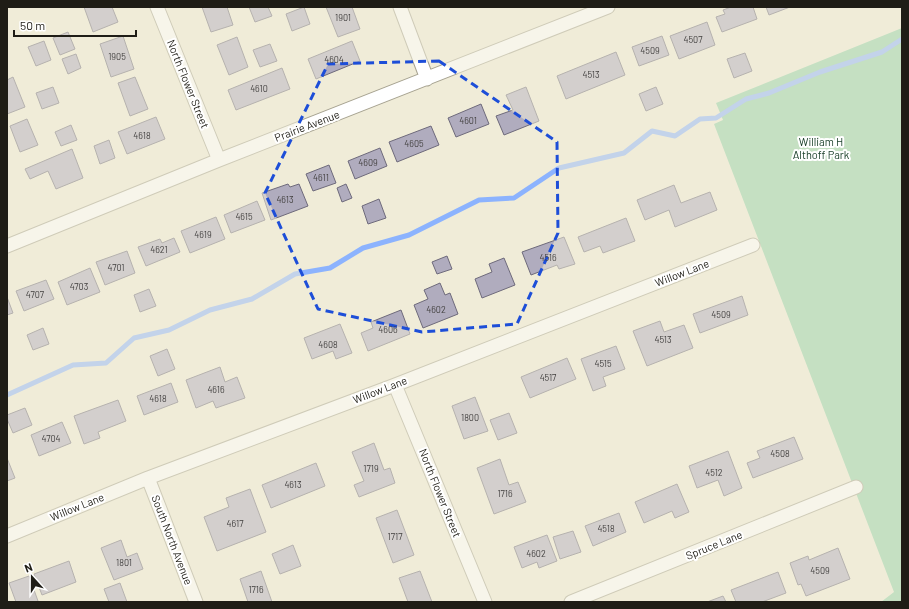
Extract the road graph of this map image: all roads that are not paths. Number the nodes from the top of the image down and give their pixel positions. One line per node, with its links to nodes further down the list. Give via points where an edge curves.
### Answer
1 (157, 7): 5 (street, North Flower Street)
2 (400, 7): 4 (street)
3 (608, 7): 4 (street, Prairie Avenue)
4 (427, 79): 5 (street, Prairie Avenue)
5 (219, 160): 6 (street, Prairie Avenue)
6 (8, 243)
7 (753, 245): 8 (street, Willow Lane)
8 (395, 385): 9 (street, Willow Lane); 13 (street, North Flower Street)
9 (148, 478): 11 (street, Willow Lane); 12 (street, South North Avenue)
10 (856, 487): 14 (street, Spruce Lane)
11 (7, 536)
12 (196, 602)
13 (485, 602)
14 (571, 602)

